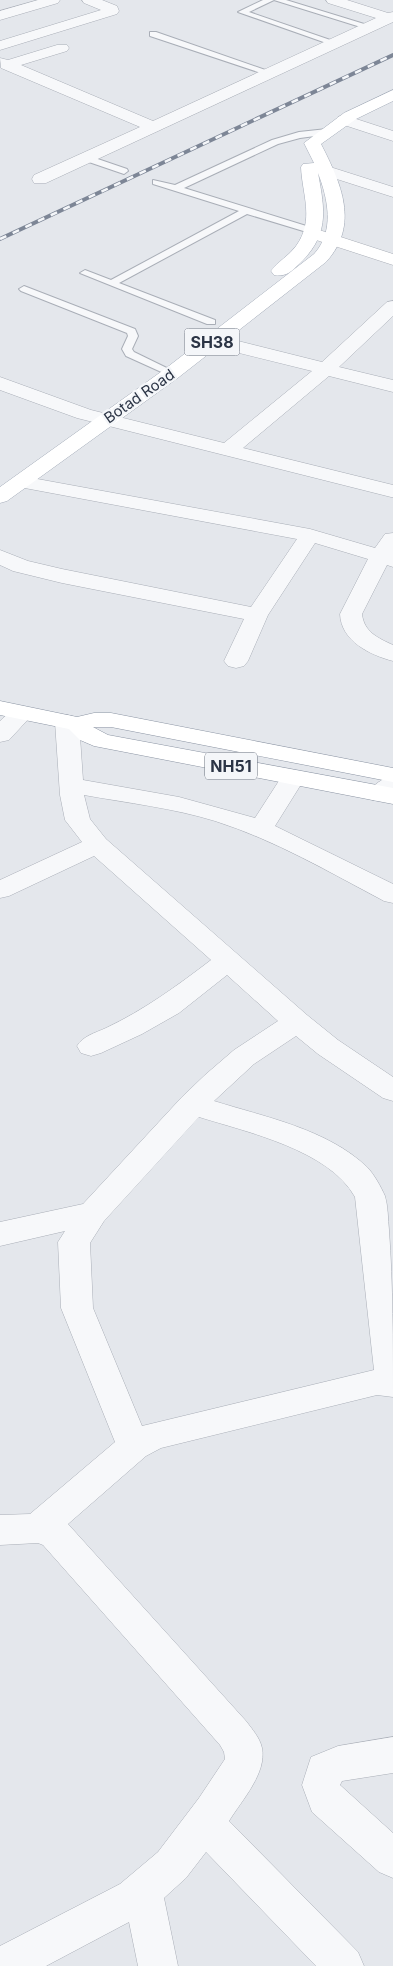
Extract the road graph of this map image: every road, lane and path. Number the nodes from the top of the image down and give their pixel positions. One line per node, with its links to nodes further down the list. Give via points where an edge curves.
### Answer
1 (54, 0): 6 (street)
2 (89, 0): 11 (street, via 112,11)
3 (270, 0): 10 (lane, via 242,12)
4 (278, 0): 8 (lane)
5 (333, 0): 7 (street)
6 (0, 16)
7 (391, 17): 8 (street)
8 (370, 27): 10 (street)
9 (153, 34): 14 (lane)
10 (335, 43): 14 (street)
11 (0, 46)
12 (62, 48): 13 (street)
13 (3, 63): 17 (street)
14 (270, 73): 17 (street)
15 (393, 95): 16 (main road)
16 (344, 120): 18 (main road); 19 (street)
17 (154, 127): 21 (street)
18 (327, 132): 20 (main road); 26 (lane, via 275,142)
19 (393, 136)
20 (312, 142): 23 (main road, Botad Road / SH38); 29 (main road, Botad Road / SH38, via 309,170 315,200)
21 (86, 158): 22 (lane); 24 (street)
22 (124, 171)
23 (327, 171): 27 (street); 30 (main road, Botad Road / SH38, via 337,222)
24 (40, 179)
25 (156, 182): 26 (lane)
26 (176, 188): 28 (lane)
27 (393, 192)
28 (247, 210): 29 (lane); 33 (lane)
29 (313, 232): 30 (main road); 36 (main road, Botad Road / SH38, via 289,264)
30 (333, 238): 31 (main road); 37 (main road, Botad Road / SH38, via 319,259 304,272)
31 (393, 260)
32 (85, 273): 33 (lane)
33 (112, 283): 36 (lane)
34 (24, 289): 38 (lane, via 131,331 133,336 127,349 130,354)
35 (393, 306): 39 (street)
36 (211, 322): 38 (main road, Botad Road / SH38)
37 (214, 341): 39 (street); 40 (main road, Botad Road / SH38)
38 (154, 365): 40 (lane); 43 (main road, Botad Road / SH38)
39 (326, 369): 42 (street); 45 (street)
40 (172, 373): 44 (main road, Botad Road / SH38)
41 (0, 383): 43 (street)
42 (393, 386)
43 (77, 419): 44 (street)
44 (107, 419): 45 (street); 46 (main road, Botad Road / SH38)
45 (228, 450): 47 (street)
46 (21, 482): 48 (main road, Botad Road / SH38); 49 (street)
47 (391, 491)
48 (0, 497)
49 (310, 535): 50 (street); 52 (street)
50 (389, 551): 53 (street, via 351,614 350,621 360,637)
51 (0, 557): 52 (street, via 62,576)
52 (257, 615): 54 (street)
53 (393, 654)
54 (236, 661)
55 (11, 710): 56 (main road, NH51); 57 (street)
56 (72, 723): 58 (main road, NH51, via 91,738); 59 (street); 60 (main road, NH51, via 111,720)
57 (0, 734)
58 (293, 778): 60 (main road, NH51); 61 (street)
59 (72, 785): 61 (street, via 205,811); 62 (street, via 78,820)
60 (389, 787)
61 (260, 829): 64 (street)
62 (97, 845): 63 (street); 65 (street)
63 (0, 890)
64 (393, 894)
65 (228, 961): 66 (street); 67 (street, via 169,1006)
66 (297, 1022): 68 (street); 69 (street, via 244,1057)
67 (92, 1046)
68 (393, 1091)
69 (192, 1104): 70 (street); 72 (street, via 312,1145 335,1156 357,1176 370,1198)
70 (93, 1213): 71 (street); 73 (street, via 74,1242 77,1308)
71 (0, 1234)
72 (393, 1384): 73 (street, via 377,1382 153,1436)
73 (134, 1446): 74 (street)
74 (38, 1528): 75 (street); 77 (street, via 55,1534 243,1747 244,1763)
75 (0, 1530)
76 (393, 1755): 78 (street, via 338,1764 326,1770 321,1784 326,1799)
77 (204, 1823): 79 (street, via 172,1865); 82 (street)
78 (393, 1859)
79 (142, 1890): 80 (street, via 134,1898); 81 (street)
80 (4, 1966)
81 (158, 1966)
82 (344, 1966)

